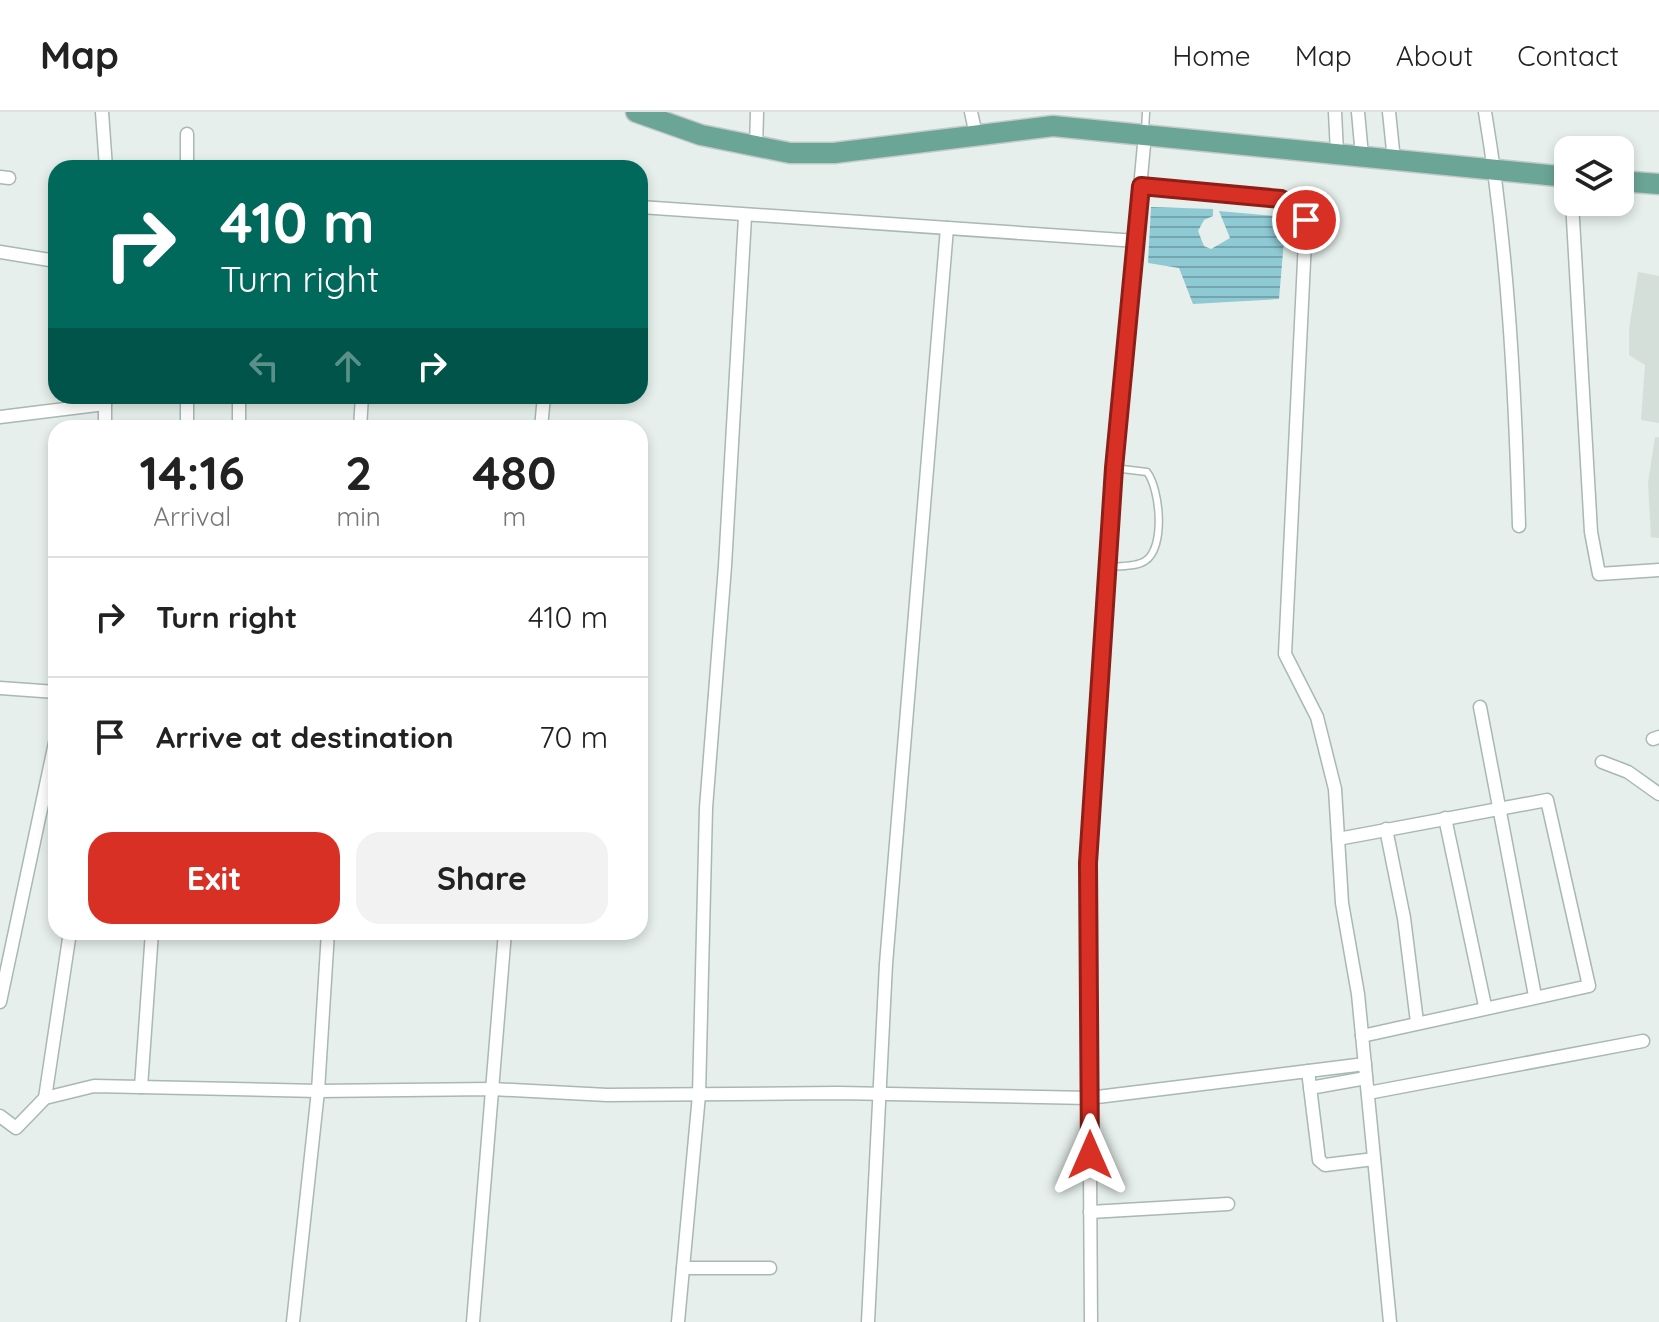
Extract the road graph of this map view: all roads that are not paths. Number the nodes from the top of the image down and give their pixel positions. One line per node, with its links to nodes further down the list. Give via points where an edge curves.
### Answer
1 (102, 112): 16 (street)
2 (636, 112): 13 (main road)
3 (757, 112): 13 (street)
4 (971, 112): 12 (street)
5 (1146, 112): 11 (lane)
6 (1335, 112): 14 (street)
7 (1358, 112): 15 (street)
8 (1389, 112): 18 (street)
9 (1485, 112): 19 (street)
10 (187, 134): 17 (street)
11 (1145, 134): 12 (main road, via 1053,126); 14 (main road); 23 (street)
12 (976, 135): 13 (main road, via 834,153)
13 (756, 148)
14 (1337, 153): 15 (main road)
15 (1362, 156): 18 (main road)
16 (105, 160)
17 (187, 160)
18 (1394, 160): 19 (main road)
19 (1495, 170): 20 (main road); 34 (street)
20 (1554, 176)
21 (1634, 182): 22 (main road)
22 (1659, 184)
23 (1141, 186): 28 (street); 46 (street, via 1281,199 1298,207 1306,220 1285,654 1317,717 1335,789)
24 (648, 208): 26 (street)
25 (1573, 216): 36 (street, via 1591,532 1599,574)
26 (745, 217): 27 (street); 66 (street, via 706,808)
27 (947, 228): 28 (street); 65 (street)
28 (1137, 241): 33 (street)
29 (0, 252): 30 (street)
30 (48, 260)
31 (80, 404): 32 (street)
32 (0, 417)
33 (1114, 468): 35 (street); 35 (lane, via 1147,472 1154,482 1158,537 1153,554 1143,563)
34 (1519, 526)
35 (1107, 567): 68 (street, via 1088,863)
36 (1659, 570)
37 (0, 688): 38 (street)
38 (48, 691)
39 (1480, 707): 43 (street)
40 (1602, 762): 42 (street, via 1628,772)
41 (48, 775): 51 (street)
42 (1659, 794)
43 (1502, 808): 44 (street); 52 (street); 52 (street, via 1547,800 1589,986)
44 (1445, 818): 45 (street); 53 (street)
45 (1386, 829): 46 (street); 54 (street)
46 (1338, 839): 55 (street)
47 (69, 940): 67 (street)
48 (151, 940): 60 (street)
49 (327, 940): 63 (street)
50 (504, 940): 62 (street)
51 (1, 994)
52 (1535, 996): 53 (street)
53 (1485, 1006): 54 (street)
54 (1417, 1022): 55 (street)
55 (1362, 1036): 57 (street)
56 (1643, 1041): 64 (street)
57 (1365, 1064): 58 (street); 59 (street)
58 (1308, 1071): 61 (street); 68 (street)
59 (1366, 1078): 61 (street); 64 (street)
60 (141, 1087): 63 (street); 67 (street, via 94,1086)
61 (1310, 1088): 70 (street, via 1319,1160 1325,1165)
62 (492, 1089): 63 (street); 66 (street); 76 (street)
63 (318, 1091): 75 (street)
64 (1368, 1093): 70 (street)
65 (879, 1094): 66 (street); 68 (street); 78 (street)
66 (699, 1095): 73 (street)
67 (45, 1098): 69 (street, via 16,1128)
68 (1089, 1098): 72 (street)
69 (0, 1116)
70 (1374, 1159): 80 (street)
71 (1228, 1204): 72 (street)
72 (1090, 1212): 79 (street)
73 (683, 1268): 74 (street); 77 (street)
74 (770, 1268)
75 (293, 1322)
76 (473, 1322)
77 (678, 1322)
78 (868, 1322)
79 (1091, 1322)
80 (1390, 1322)

